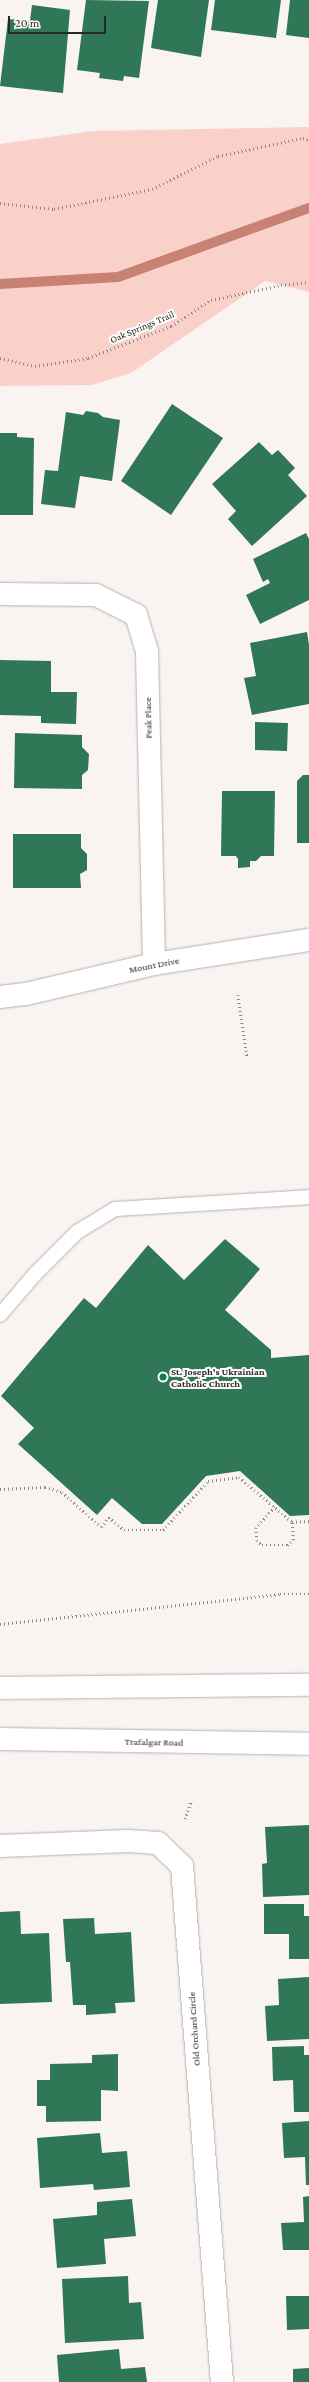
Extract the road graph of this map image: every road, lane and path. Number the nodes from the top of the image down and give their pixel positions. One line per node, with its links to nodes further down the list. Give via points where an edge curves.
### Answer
1 (309, 140): 2 (path, via 302,138 218,156 152,189 54,208)
2 (0, 202)
3 (309, 282): 4 (path, Oak Springs Trail, via 281,285 212,300 171,326 88,358 35,366)
4 (0, 358)
5 (0, 594): 7 (street, Peak Place, via 96,595 136,615 147,652)
6 (309, 940): 7 (street, Mount Drive)
7 (154, 964): 9 (street, Mount Drive, via 26,994)
8 (238, 995): 10 (path)
9 (0, 997)
10 (247, 1056)
11 (309, 1197): 12 (lane, via 115,1209 77,1232 35,1274)
12 (0, 1315)
13 (0, 1489): 14 (path, via 45,1487 62,1492 101,1527 109,1517 124,1530 163,1530 208,1481 239,1477)
14 (275, 1507): 16 (path); 16 (path, via 256,1528 257,1540 262,1545 286,1545 292,1540)
15 (309, 1521): 16 (path)
16 (292, 1522)
17 (309, 1594): 18 (path, via 280,1594)
18 (0, 1624)
19 (309, 1686): 20 (street)
20 (0, 1688)
21 (0, 1739): 22 (street, Trafalgar Road)
22 (309, 1744)
23 (191, 1800): 24 (path)
24 (185, 1819)
25 (0, 1846): 26 (street, Old Orchard Circle, via 128,1841 158,1843 182,1866)
26 (222, 2382)

